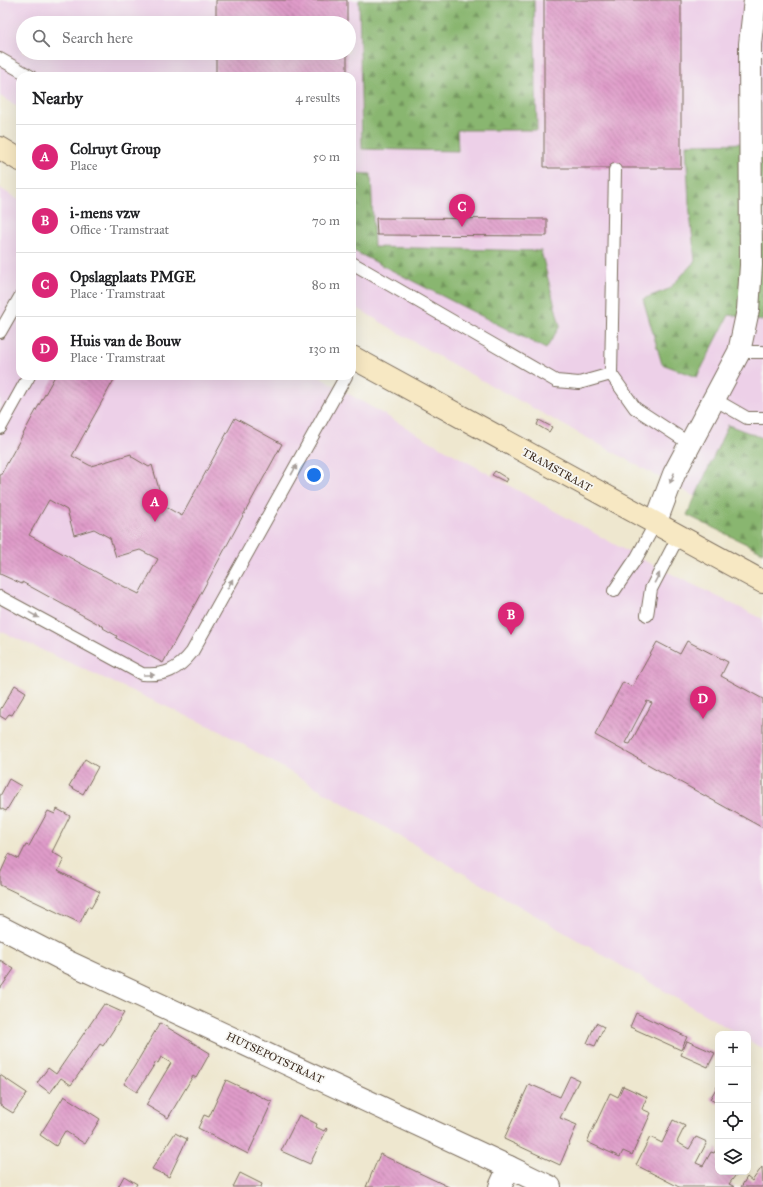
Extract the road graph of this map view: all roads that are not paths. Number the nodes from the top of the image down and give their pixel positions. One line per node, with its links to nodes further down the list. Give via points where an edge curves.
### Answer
1 (755, 0): 10 (street, via 750,44 751,265 748,310)
2 (0, 59): 3 (lane)
3 (23, 72)
4 (0, 148): 5 (main road)
5 (16, 158)
6 (615, 170): 13 (lane)
7 (356, 265): 13 (lane, via 556,381 579,383)
8 (16, 304): 9 (lane)
9 (0, 332)
10 (739, 352): 11 (lane); 16 (street)
11 (763, 352)
12 (356, 367): 20 (main road, TRAMSTRAAT)
13 (611, 374): 19 (lane, via 635,408)
14 (27, 380): 18 (lane)
15 (342, 380): 24 (lane, one-way to 15, via 142,674 163,674 175,669 192,652)
16 (714, 399): 17 (lane, via 747,418); 19 (street)
17 (763, 418)
18 (0, 428)
19 (690, 444): 20 (street, one-way to 20, via 674,474)
20 (655, 524): 21 (main road, TRAMSTRAAT); 23 (lane)
21 (678, 536): 22 (main road, TRAMSTRAAT); 25 (lane, one-way to 21, via 651,589)
22 (763, 582)
23 (614, 591)
24 (0, 597)
25 (648, 615)
26 (0, 927): 27 (street, HUTSEPOTSTRAAT, via 66,961)
27 (509, 1166): 28 (street); 29 (street, HUTSEPOTSTRAAT)
28 (500, 1187)
29 (550, 1187)

